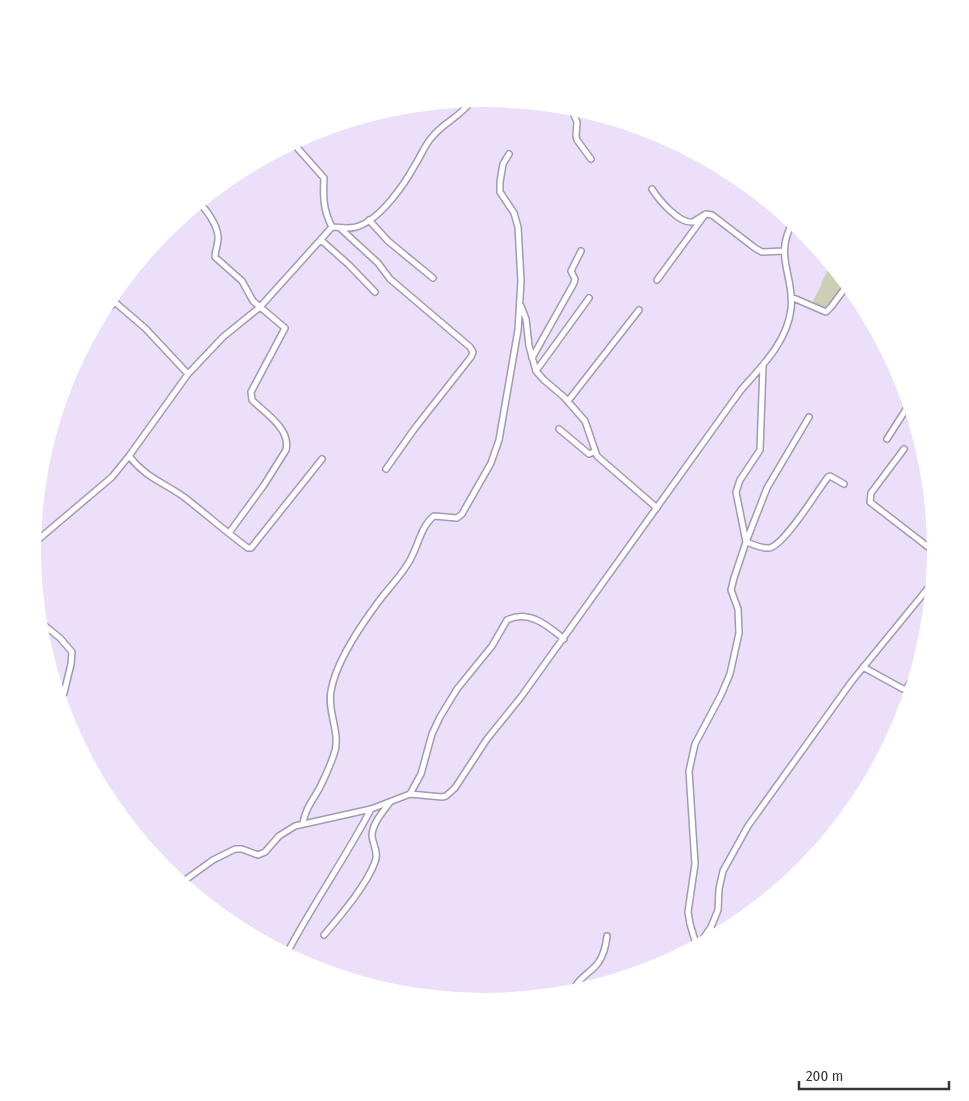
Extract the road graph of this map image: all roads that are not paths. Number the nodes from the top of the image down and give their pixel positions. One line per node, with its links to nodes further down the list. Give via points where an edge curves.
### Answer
1 (465, 108): 9 (street, via 434,134 398,192)
2 (575, 117): 5 (street, via 577,140)
3 (298, 149): 10 (street, via 323,176 324,210)
4 (509, 154): 23 (street, via 503,164 500,192 517,220)
5 (591, 159)
6 (652, 190): 8 (street, via 658,200 685,221 693,222)
7 (203, 208): 24 (street, via 217,231 215,257 242,281 250,297)
8 (706, 214): 15 (street, via 716,217 762,252); 17 (street)
9 (369, 220): 11 (street, via 352,228); 16 (street)
10 (332, 227): 11 (street); 13 (street)
11 (340, 227): 39 (street, via 390,279 473,352)
12 (790, 229): 15 (street)
13 (321, 240): 19 (street); 24 (street)
14 (581, 251): 26 (street, via 572,271 574,283)
15 (784, 251): 20 (street)
16 (433, 278)
17 (657, 280)
18 (843, 291): 20 (street, via 826,312)
19 (375, 292)
20 (791, 297): 27 (street, via 789,320 778,345)
21 (589, 298): 28 (street)
22 (116, 304): 29 (street, via 145,328)
23 (520, 304): 26 (street, via 526,319); 55 (street, via 502,426 494,454 462,514 457,518 434,516 430,520 408,564 374,608 341,662 330,693 336,748)
24 (260, 307): 29 (street, via 228,333); 42 (street, via 285,328 251,392 252,400 283,430 288,444 264,485)
25 (639, 310): 30 (street)
26 (532, 359): 28 (street)
27 (763, 366): 41 (street, via 741,390); 44 (street, via 760,450 736,492)
28 (536, 371): 30 (street)
29 (188, 374): 37 (street)
30 (568, 401): 36 (street, via 585,420)
31 (905, 411): 34 (street)
32 (809, 417): 44 (street, via 766,488)
33 (559, 429): 36 (street, via 589,454)
34 (887, 438)
35 (904, 449): 45 (street, via 871,493 870,502)
36 (594, 452): 41 (street)
37 (129, 456): 42 (street, via 143,472 185,498); 43 (street, via 112,477)
38 (322, 459): 42 (street, via 252,548)
39 (386, 470)
40 (844, 484): 44 (street, via 832,476 828,477 776,545 765,548)
41 (657, 508): 48 (street)
42 (229, 533)
43 (41, 537)
44 (746, 542): 62 (street, via 731,590 740,621 735,656 721,694 695,744 688,770 694,864 688,912)
45 (928, 547)
46 (926, 591): 49 (street)
47 (48, 628): 51 (street, via 72,652)
48 (564, 639): 52 (street, via 487,739 455,788 442,797); 52 (street, via 541,621 518,617 507,620 440,717 421,774)
49 (863, 667): 50 (street); 57 (street, via 731,853 722,875 718,910)
50 (905, 689)
51 (64, 691)
52 (410, 794): 53 (street)
53 (391, 802): 54 (street); 60 (street, via 373,828 377,852 375,863 352,901)
54 (370, 809): 55 (street); 63 (street)
55 (303, 823): 56 (street, via 284,833 265,852 254,854 235,849)
56 (187, 879)
57 (711, 927): 58 (street); 59 (street)
58 (712, 931)
59 (707, 934)
60 (324, 935)
61 (607, 936): 64 (street, via 599,961)
62 (696, 940)
63 (289, 948)
64 (577, 984)

